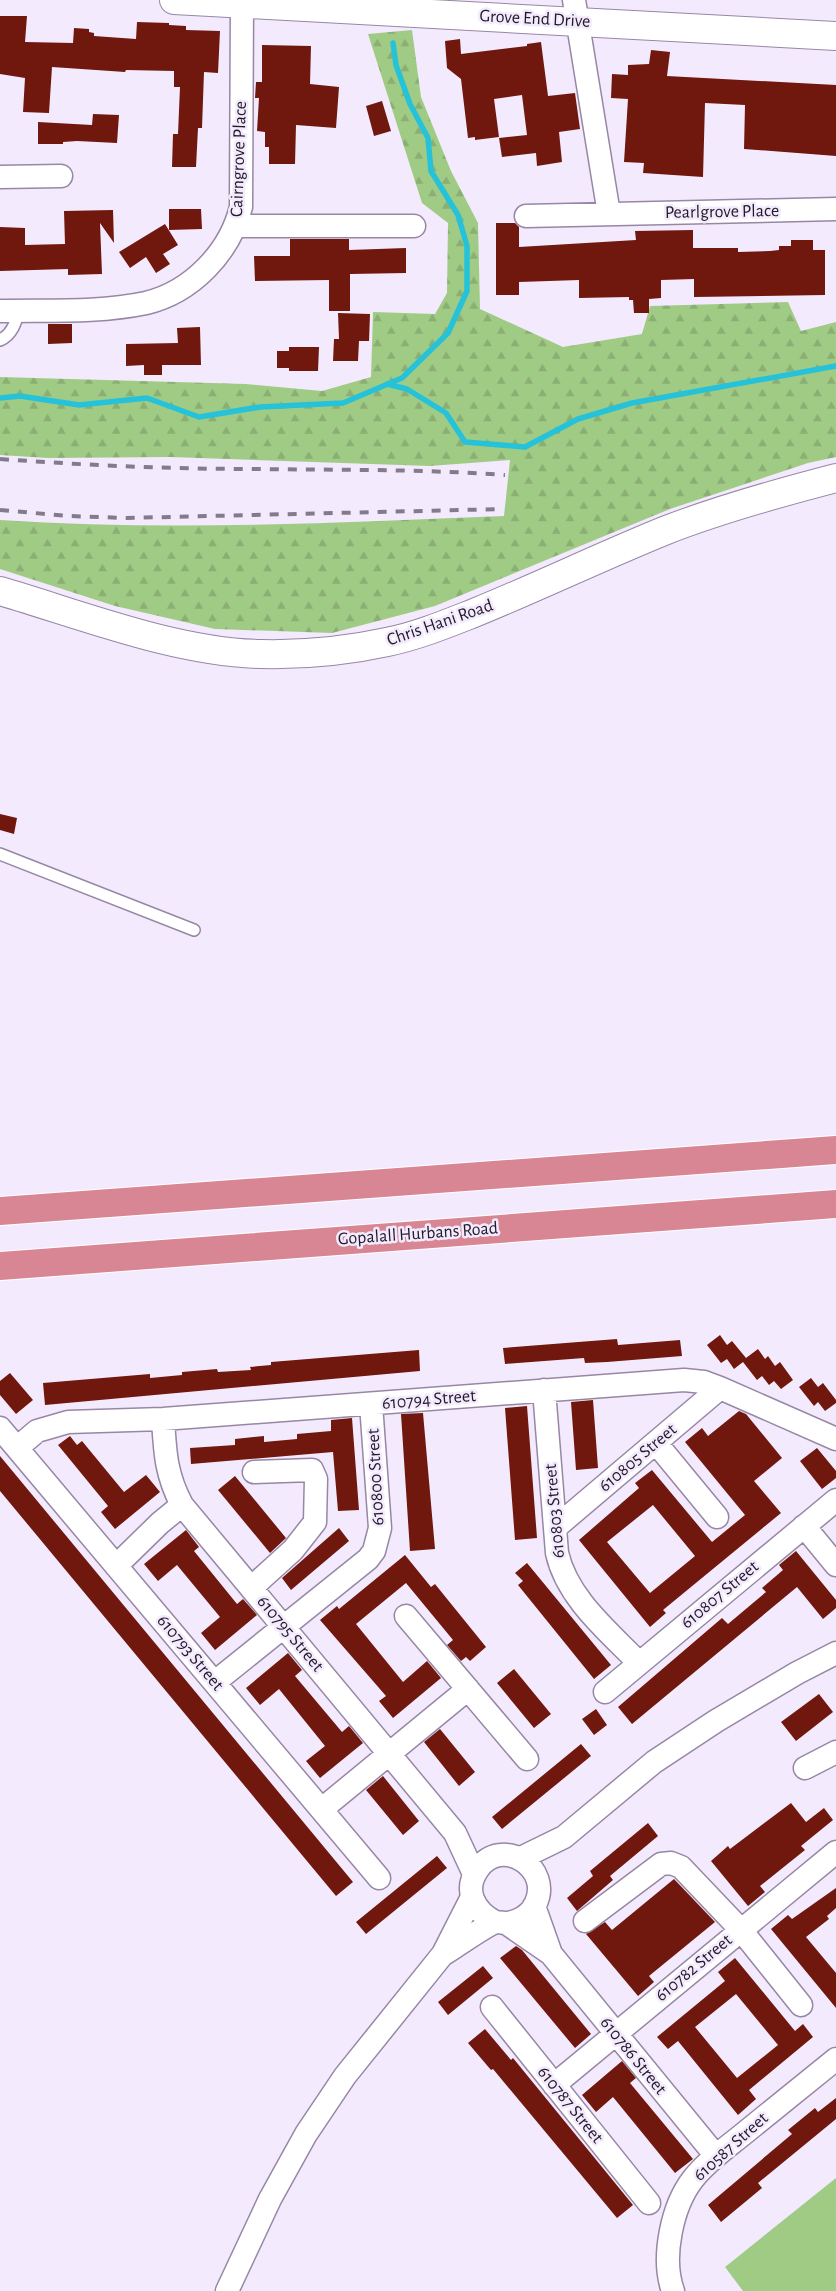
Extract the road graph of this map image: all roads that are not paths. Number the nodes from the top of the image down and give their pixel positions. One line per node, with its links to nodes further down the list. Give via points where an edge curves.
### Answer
1 (174, 0): 2 (street, Grove End Drive)
2 (242, 2): 3 (street, Grove End Drive); 10 (street, Cairngrove Place, via 242,191)
3 (576, 11): 4 (street, Grove End Drive); 8 (street)
4 (836, 36)
5 (60, 176): 6 (street)
6 (0, 177)
7 (836, 209): 8 (street, Pearlgrove Place)
8 (609, 214): 9 (street, Pearlgrove Place)
9 (526, 216)
10 (237, 226): 11 (street); 12 (street, Cairngrove Place, via 209,267 193,280 148,302)
11 (414, 226)
12 (10, 311): 13 (lane, via 15,324 7,338)
13 (0, 340)
14 (836, 478): 15 (street, Chris Hani Road, via 772,494 665,531 534,589 432,629 388,642 348,648 269,654 220,651 171,641)
15 (0, 591)
16 (0, 854): 17 (lane)
17 (194, 930)
18 (836, 1150): 21 (highway)
19 (0, 1196): 21 (highway, via 42,1199)
20 (836, 1204): 23 (highway, Gopalall Hurbans Road)
21 (68, 1205): 22 (highway)
22 (0, 1211)
23 (0, 1266)
24 (720, 1388): 25 (street, 610794 Street, via 684,1380); 29 (street, 610794 Street); 30 (street, 610805 Street)
25 (544, 1390): 26 (street, 610794 Street); 37 (street, 610803 Street)
26 (371, 1404): 27 (street, 610794 Street); 42 (street, 610800 Street, via 380,1528 374,1551)
27 (163, 1419): 31 (street, 610794 Street, via 68,1422 37,1432); 34 (street, 610795 Street, via 165,1462 171,1484)
28 (0, 1428): 31 (street, 610793 Street)
29 (836, 1438)
30 (656, 1443): 35 (street); 37 (street, 610805 Street)
31 (17, 1448): 39 (street, 610793 Street)
32 (254, 1472): 40 (street, via 312,1470 316,1479 315,1522 293,1550)
33 (836, 1500): 36 (street, 610807 Street)
34 (182, 1505): 39 (street); 40 (street, 610795 Street)
35 (717, 1517)
36 (804, 1526): 38 (street); 44 (street, 610807 Street)
37 (555, 1528): 44 (street, 610803 Street, via 560,1569 569,1586)
38 (836, 1565)
39 (116, 1566): 45 (street, 610793 Street)
40 (251, 1588): 42 (street, 610795 Street)
41 (406, 1616): 46 (street)
42 (285, 1627): 45 (street, 610800 Street); 49 (street, 610795 Street)
43 (836, 1653): 54 (street, via 724,1716 654,1762)
44 (639, 1663): 47 (street, 610807 Street)
45 (215, 1682): 52 (street, 610793 Street)
46 (468, 1689): 49 (street); 50 (street)
47 (605, 1692)
48 (836, 1752): 51 (street)
49 (390, 1753): 52 (street); 53 (street, 610795 Street)
50 (527, 1758)
51 (805, 1768)
52 (322, 1810): 58 (street, 610793 Street)
53 (455, 1833): 56 (street); 57 (street)
54 (564, 1837): 56 (street); 59 (street)
55 (836, 1852): 63 (street, 610782 Street)
56 (510, 1856): 57 (street, via 481,1865); 59 (street, via 533,1869)
57 (474, 1874): 60 (street)
58 (380, 1878)
59 (537, 1895): 62 (street, via 518,1920); 65 (street)
60 (472, 1897): 62 (street, via 484,1916); 64 (street)
61 (585, 1921): 63 (street, via 661,1864 671,1863 691,1876)
62 (500, 1922): 64 (street); 65 (street)
63 (741, 1930): 66 (street); 68 (street, 610782 Street)
64 (443, 1954): 73 (street, via 345,2076 306,2134 270,2199)
65 (551, 1954): 68 (street, 610786 Street)
66 (802, 2005)
67 (492, 2007): 70 (street, 610787 Street)
68 (614, 2035): 70 (street, 610782 Street); 71 (street, 610786 Street)
69 (836, 2059): 71 (street, 610587 Street)
70 (554, 2086): 72 (street, 610787 Street)
71 (716, 2156): 74 (street, 610587 Street, via 694,2178 682,2197 672,2224 669,2258)
72 (649, 2202)
73 (227, 2291)
74 (673, 2291)

